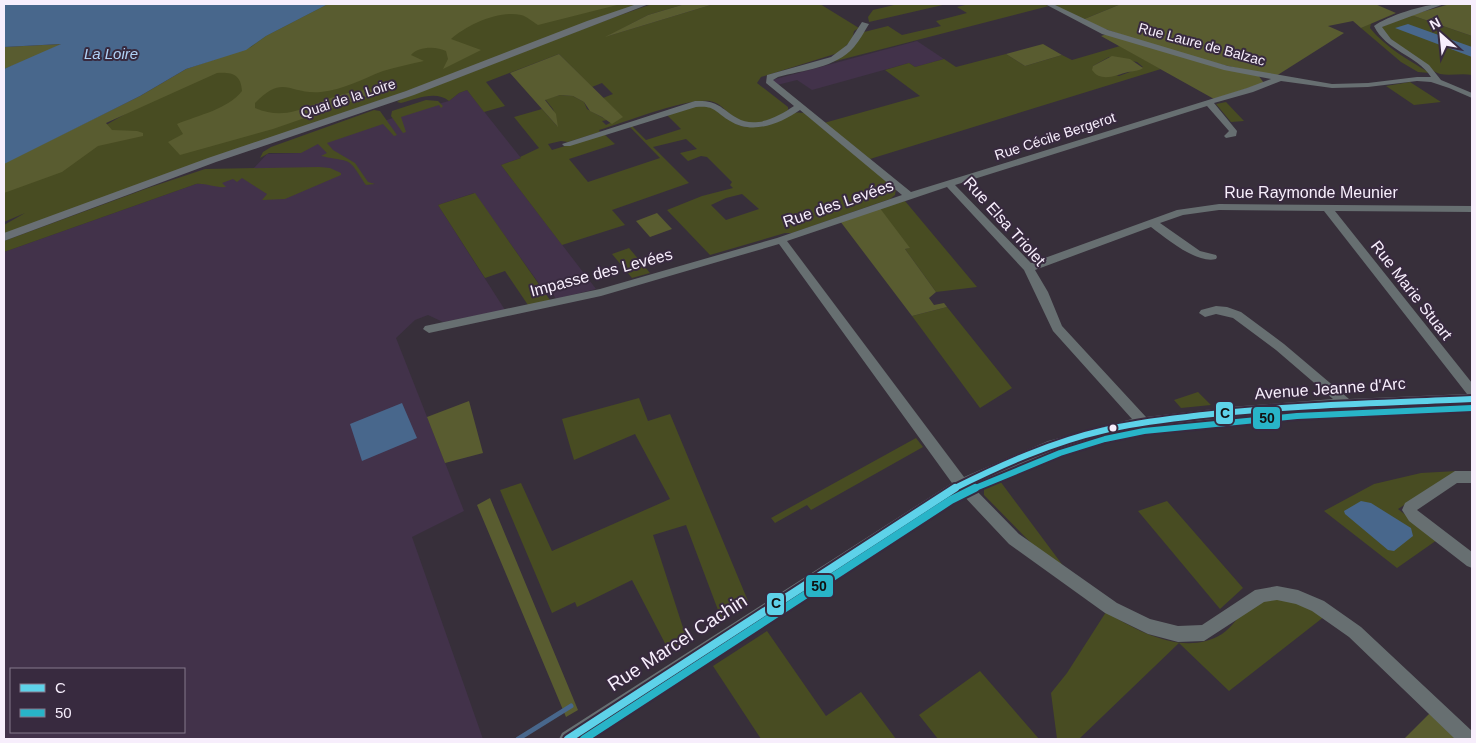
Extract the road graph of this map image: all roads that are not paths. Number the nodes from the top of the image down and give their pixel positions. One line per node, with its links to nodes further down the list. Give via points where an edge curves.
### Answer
1 (645, 4): 17 (main road, Quai de la Loire, via 312,132)
2 (1048, 4): 5 (street, Rue Laure de Balzac, via 1115,35 1222,66)
3 (1440, 4): 6 (street, via 1378,26 1394,44 1434,73)
4 (865, 24): 9 (street, Rue des Levées, via 851,46 839,56 770,78 771,83)
5 (1280, 78): 6 (street, Rue Laure de Balzac, via 1344,86 1417,79); 8 (street, Rue Cécile Bergerot)
6 (1437, 81): 7 (street, Rue Laure de Balzac)
7 (1472, 96)
8 (1209, 103): 10 (street, via 1233,131); 12 (street, Rue Cécile Bergerot)
9 (799, 107): 11 (street, via 782,116 750,125 738,122 716,104 695,104); 13 (street, Rue des Levées)
10 (1228, 136)
11 (567, 144)
12 (949, 184): 13 (street, Rue Cécile Bergerot); 20 (street, Rue Elsa Triolet)
13 (909, 196): 18 (street, Rue des Levées)
14 (1327, 208): 15 (street, Rue Raymonde Meunier); 16 (street, Rue Raymonde Meunier, via 1207,208 1181,212); 23 (street, Rue Marie Stuart)
15 (1472, 209)
16 (1152, 223): 19 (street, via 1196,253); 20 (street, Rue Raymonde Meunier)
17 (4, 237)
18 (781, 240): 22 (street, Impasse des Levées, via 601,292); 28 (street, Rue des Levées)
19 (1212, 257)
20 (1029, 268): 26 (street, Rue Elsa Triolet, via 1057,328)
21 (1205, 313): 25 (street, via 1216,310 1237,315)
22 (429, 329)
23 (1472, 392)
24 (1472, 399): 25 (street, Avenue Jeanne d'Arc)
25 (1347, 404): 26 (street, Avenue Jeanne d'Arc, via 1230,412)
26 (1143, 423): 28 (street, Avenue Jeanne d'Arc, via 1053,444)
27 (1472, 477): 29 (street, via 1455,477 1409,510)
28 (961, 484): 30 (street, Rue Marcel Cachin); 31 (street, Rue des Levées, via 1014,539 1111,608 1148,626 1178,634 1204,633 1261,595 1277,593 1298,597 1318,606 1355,632)
29 (1472, 562)
30 (568, 739)
31 (1468, 739)

